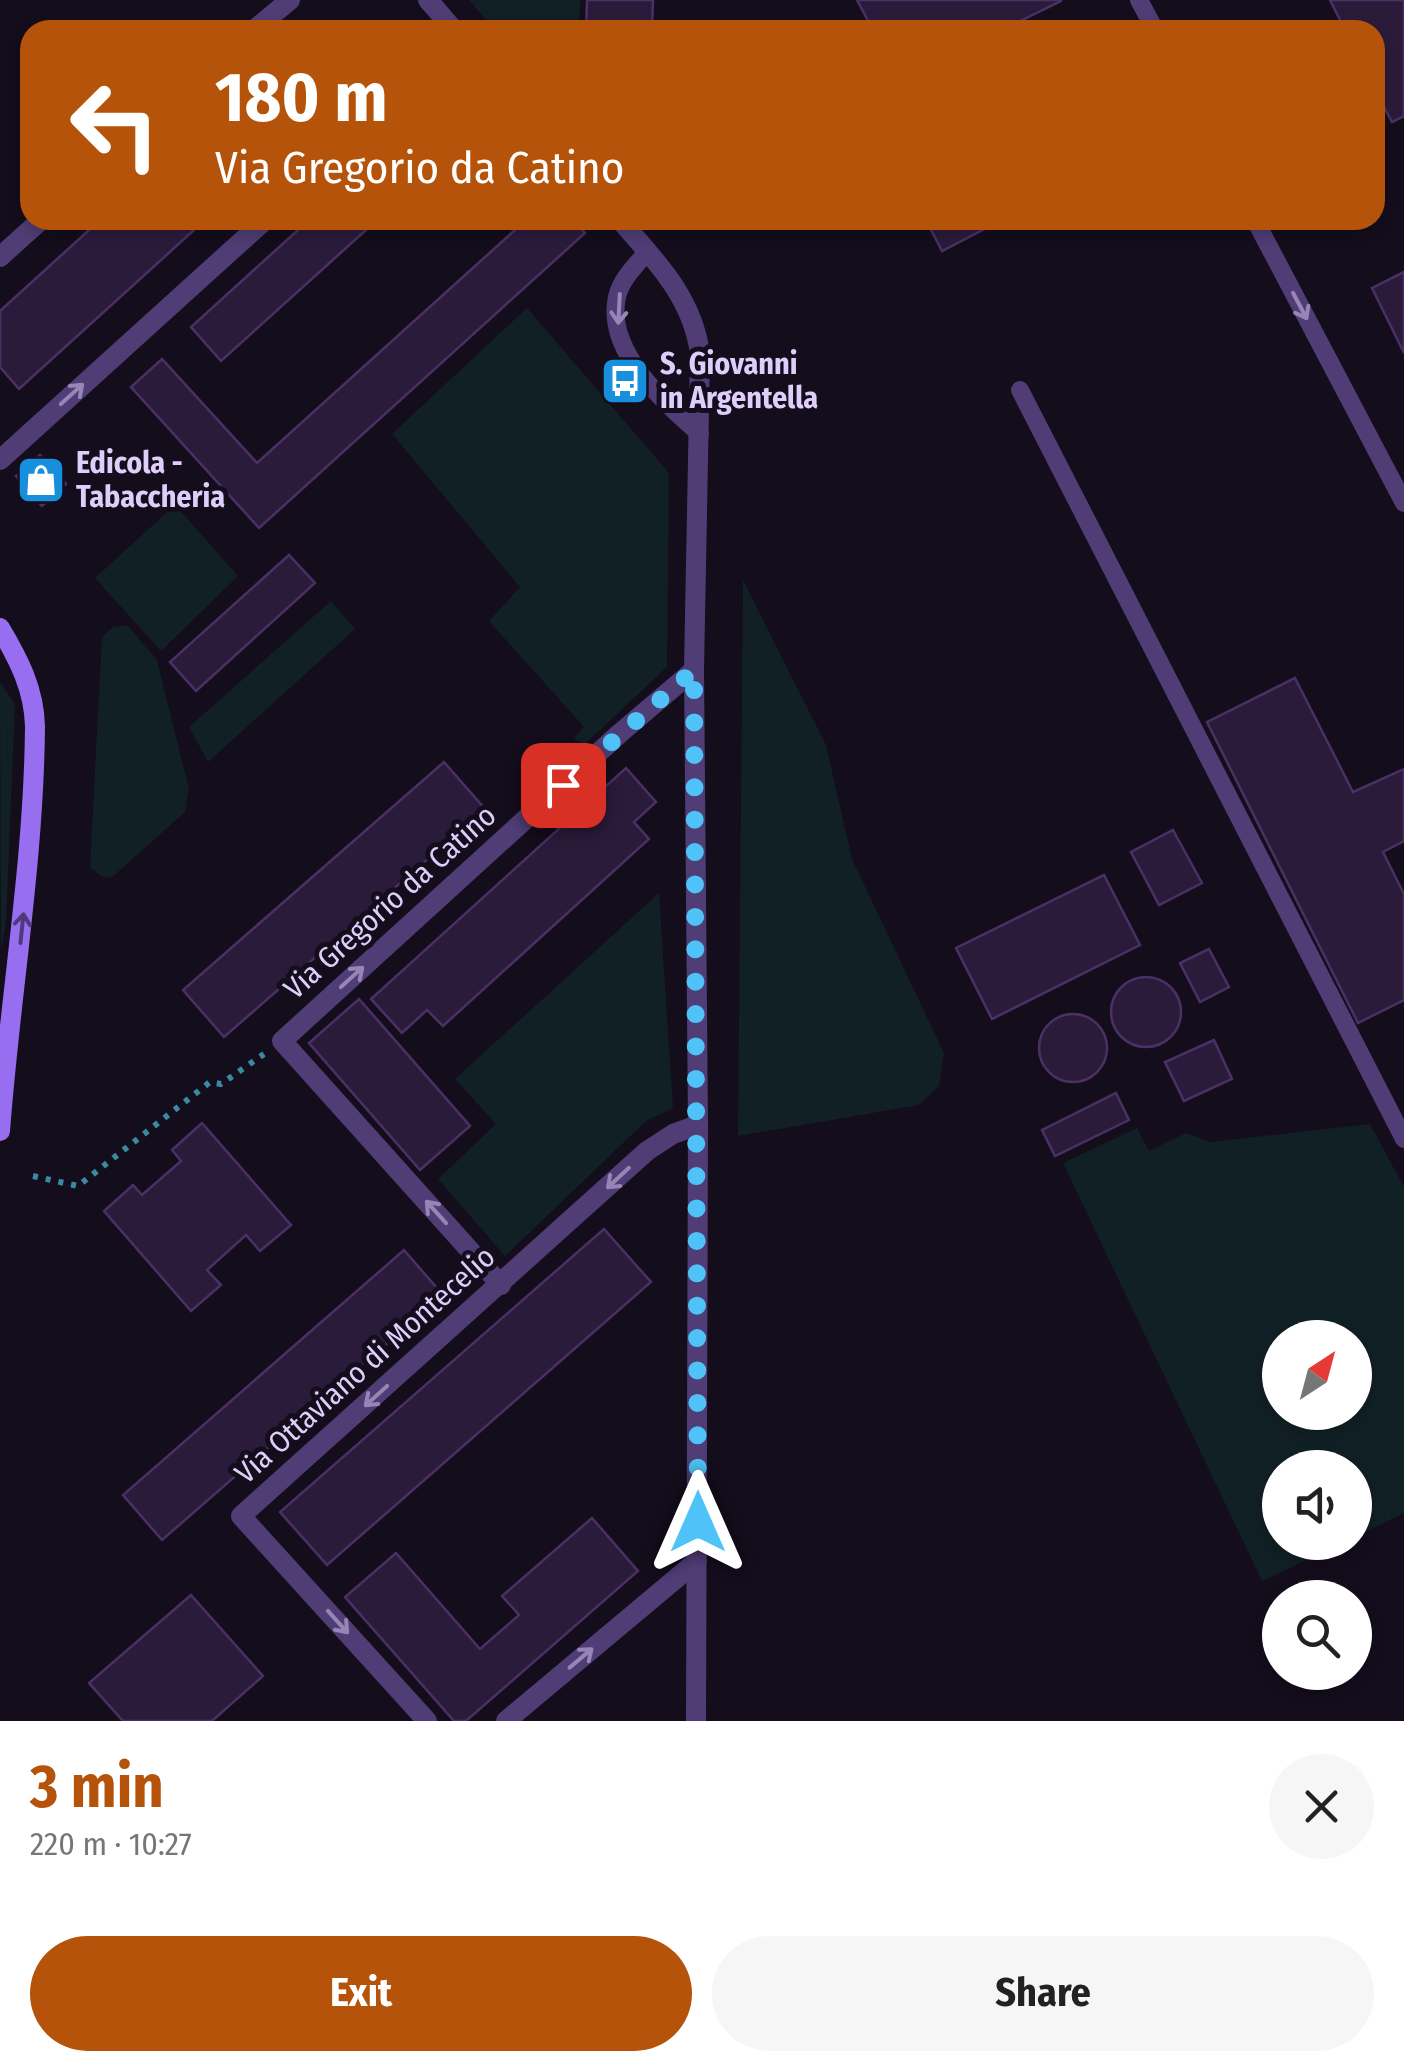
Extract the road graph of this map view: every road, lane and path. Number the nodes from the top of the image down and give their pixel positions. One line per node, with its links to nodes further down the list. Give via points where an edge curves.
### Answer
1 (290, 0): 3 (street)
2 (428, 0): 4 (street)
3 (266, 20)
4 (445, 20)
5 (30, 230): 10 (street)
6 (254, 230): 13 (street, one-way to 6)
7 (629, 230): 9 (street)
8 (1260, 230): 14 (lane, one-way to 14)
9 (648, 252): 12 (street, via 694,324); 12 (lane, one-way to 12, via 617,297 621,338 646,380)
10 (0, 257)
11 (1020, 390): 22 (lane)
12 (700, 434): 16 (street)
13 (0, 460)
14 (1404, 503)
15 (0, 628): 18 (street, one-way to 15, via 24,919 35,726 24,672)
16 (694, 670): 19 (street, Via Gregorio da Catino, one-way to 16); 20 (street)
17 (0, 1003): 18 (street)
18 (8, 1024): 21 (street)
19 (282, 1040): 23 (path, via 220,1084 210,1082 78,1186); 24 (street, Via Gregorio da Catino, one-way to 19)
20 (698, 1126): 24 (street, Via Ottaviano di Montecelio, one-way to 24, via 647,1151); 25 (street)
21 (0, 1131)
22 (1404, 1139)
23 (33, 1176)
24 (501, 1285): 26 (street, Via Ottaviano di Montecelio, one-way to 26, via 241,1516)
25 (698, 1561): 27 (street, one-way to 25); 28 (street)
26 (427, 1721)
27 (506, 1721)
28 (696, 1721)

